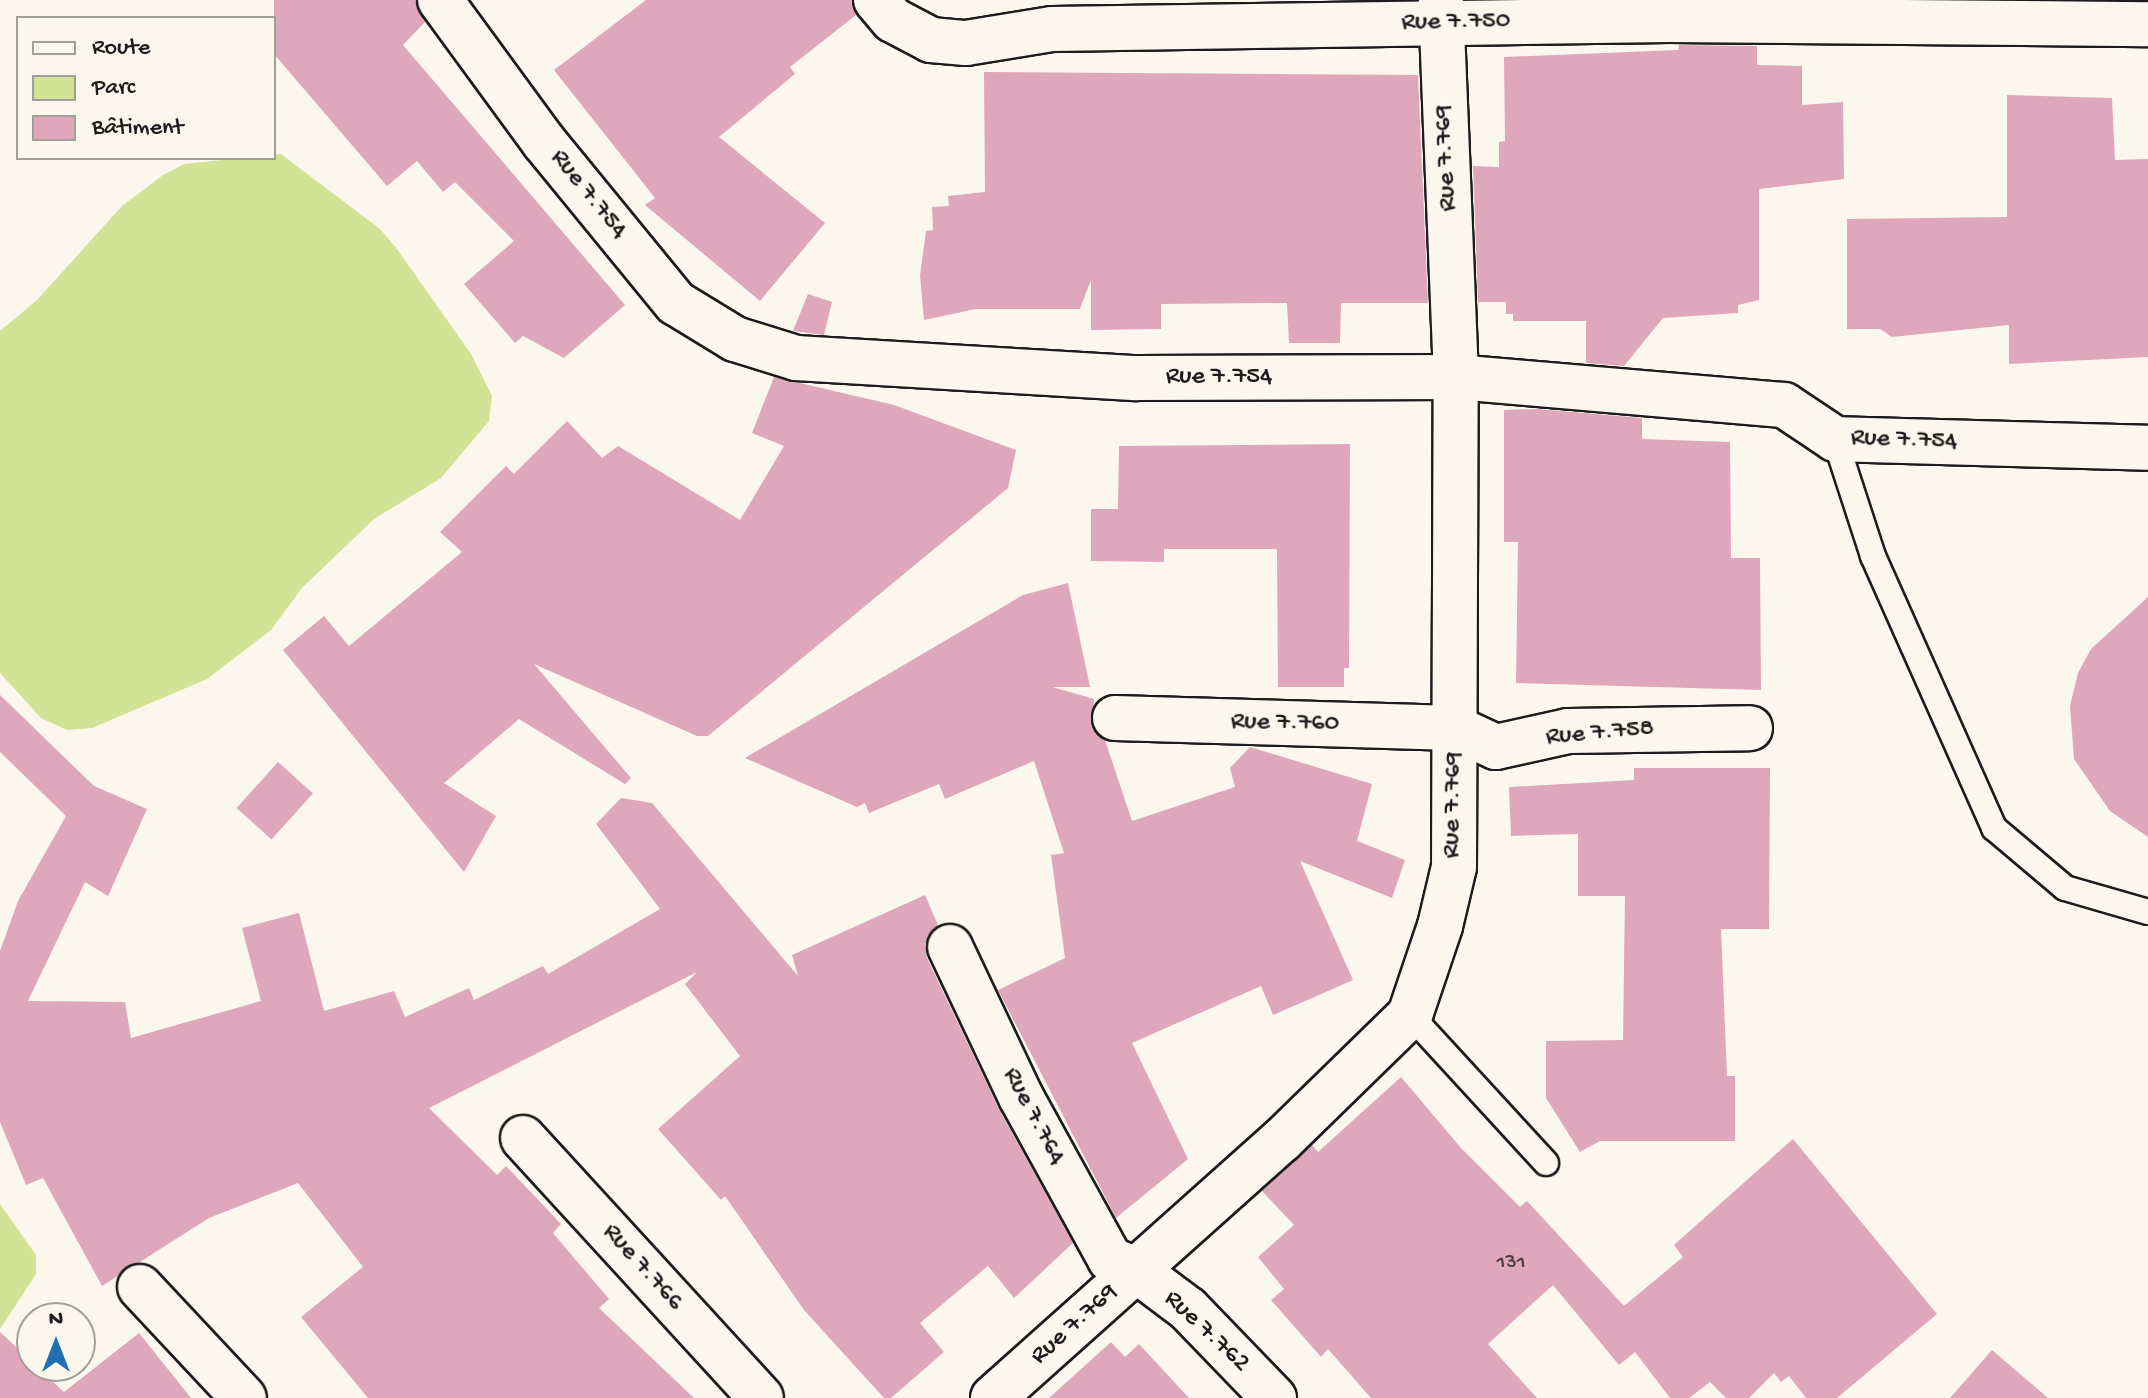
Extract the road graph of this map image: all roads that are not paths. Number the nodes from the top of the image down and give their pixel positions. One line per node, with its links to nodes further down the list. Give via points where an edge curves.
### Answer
1 (440, 0): 5 (street, Rue 7.754, via 544,142 676,303 735,339 796,358 1136,378)
2 (876, 0): 3 (street, Rue 7.750, via 893,20 931,40 966,43 1052,29)
3 (1438, 8): 4 (street, Rue 7.750); 5 (street, Rue 7.769)
4 (2148, 24)
5 (1456, 377): 6 (street, Rue 7.754, via 1784,405); 9 (street, Rue 7.769)
6 (1835, 439): 7 (street, Rue 7.754); 11 (lane, via 1873,556 1994,828 2065,888)
7 (2148, 448)
8 (1115, 718): 9 (street, Rue 7.760)
9 (1455, 728): 10 (street, Rue 7.758, via 1496,747 1568,731); 13 (street, Rue 7.769, via 1454,867)
10 (1750, 728)
11 (2148, 912)
12 (950, 947): 16 (street, Rue 7.764, via 1021,1097 1110,1259)
13 (1410, 1015): 15 (lane); 16 (street, Rue 7.769, via 1282,1140)
14 (523, 1138): 19 (street, Rue 7.766)
15 (1546, 1163)
16 (1136, 1270): 20 (street, Rue 7.769); 21 (street, Rue 7.762, via 1188,1309)
17 (140, 1287): 18 (street)
18 (244, 1398)
19 (761, 1398)
20 (993, 1398)
21 (1274, 1398)

